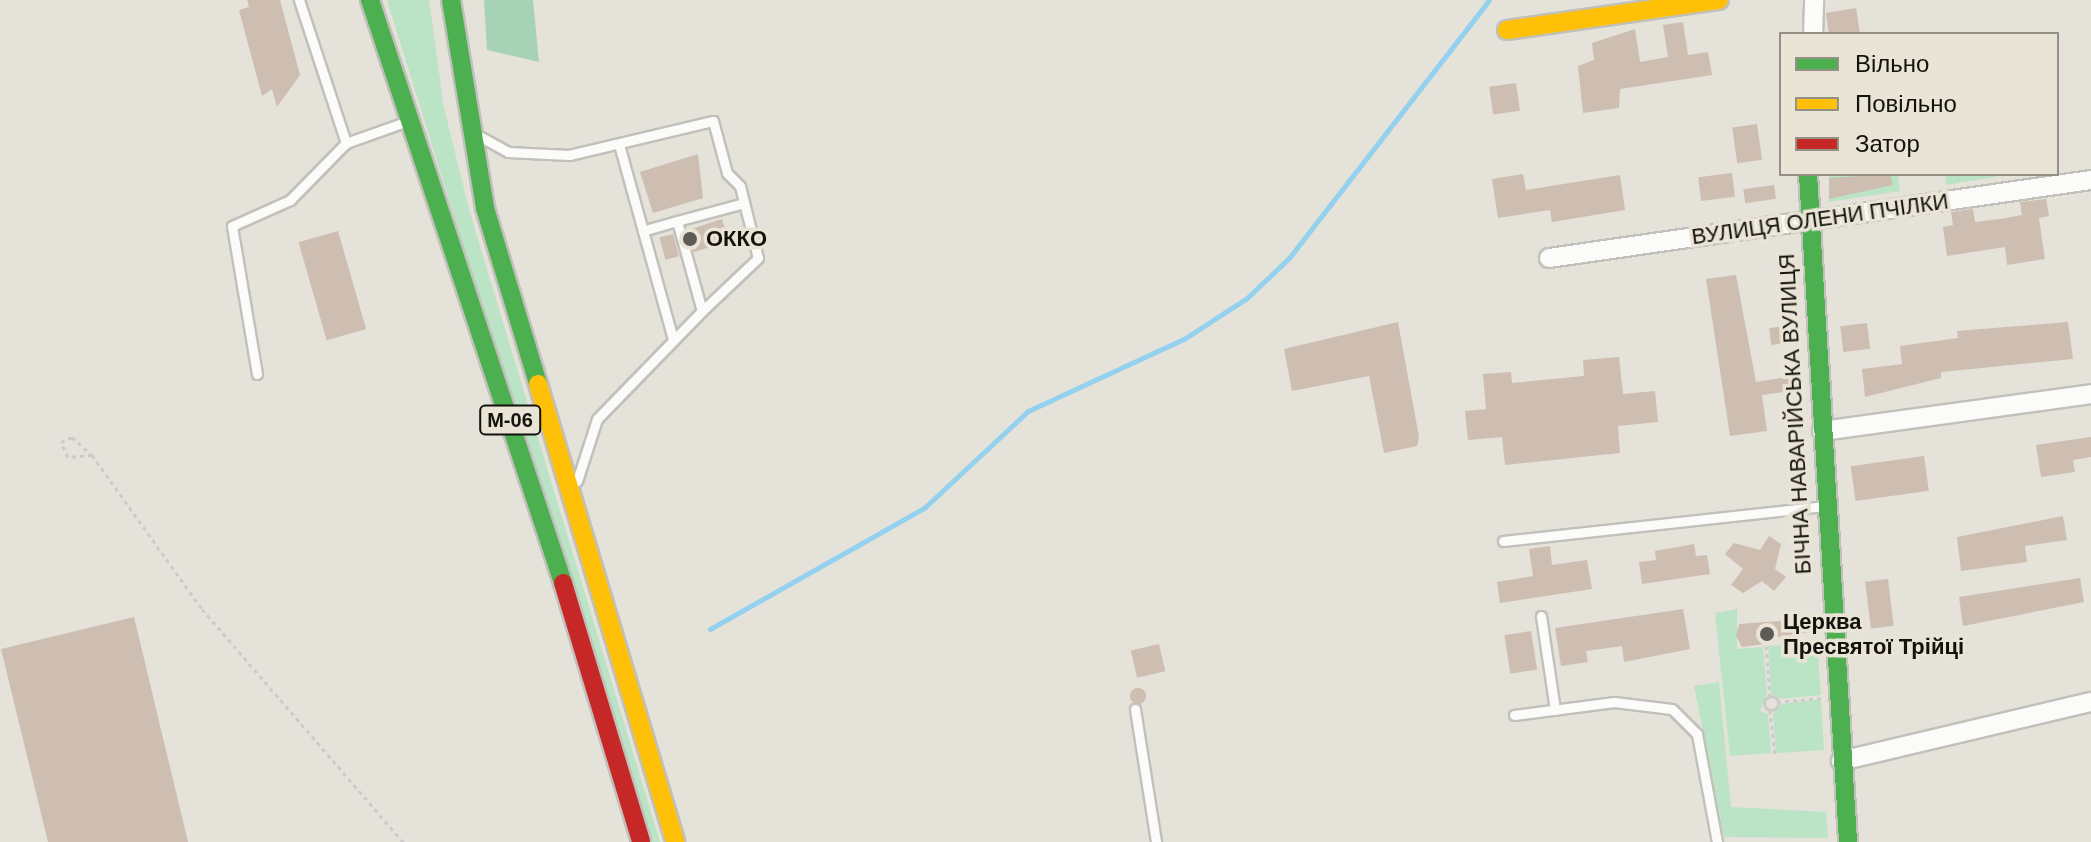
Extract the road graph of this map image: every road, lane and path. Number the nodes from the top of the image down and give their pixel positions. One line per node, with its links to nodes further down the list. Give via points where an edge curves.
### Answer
1 (299, 0): 10 (lane)
2 (370, 0): 8 (main road, М-06)
3 (451, 0): 9 (main road, М-06)
4 (1719, 0): 6 (main road)
5 (1814, 0): 7 (street)
6 (1507, 30)
7 (1813, 32)
8 (408, 121): 10 (lane); 41 (main road, М-06, via 539,504)
9 (469, 130): 11 (lane, via 508,152 537,156); 25 (main road, М-06)
10 (346, 143): 21 (lane, via 290,200 232,226)
11 (620, 148): 14 (lane, via 713,121); 17 (lane)
12 (1808, 176): 16 (main road, БІЧНА НАВАРІЙСЬКА ВУЛИЦЯ)
13 (2091, 180): 16 (street, ВУЛИЦЯ ОЛЕНИ ПЧІЛКИ)
14 (744, 203): 15 (lane); 19 (lane, via 758,258)
15 (677, 221): 17 (lane); 19 (lane)
16 (1807, 221): 18 (street, ВУЛИЦЯ ОЛЕНИ ПЧІЛКИ); 23 (main road, БІЧНА НАВАРІЙСЬКА ВУЛИЦЯ)
17 (643, 231): 20 (lane)
18 (1549, 258)
19 (702, 311): 20 (lane)
20 (673, 339): 25 (lane, via 597,419)
21 (257, 374)
22 (2091, 394): 23 (street)
23 (1822, 431): 26 (main road, БІЧНА НАВАРІЙСЬКА ВУЛИЦЯ)
24 (92, 455): 24 (path, via 72,437 61,442 68,457); 40 (path, via 202,609)
25 (574, 496): 42 (main road, М-06)
26 (1824, 506): 27 (lane); 31 (main road, БІЧНА НАВАРІЙСЬКА ВУЛИЦЯ)
27 (1503, 541)
28 (1541, 616): 35 (lane)
29 (1766, 646): 30 (path)
30 (1770, 696): 32 (path); 36 (path, via 1764,703)
31 (1837, 697): 32 (path); 39 (main road, БІЧНА НАВАРІЙСЬКА ВУЛИЦЯ)
32 (1777, 702): 36 (path)
33 (2091, 702): 39 (street)
34 (1135, 709): 43 (lane)
35 (1555, 710): 37 (lane); 44 (lane, via 1614,702 1672,709 1689,720)
36 (1770, 710): 38 (path)
37 (1514, 715)
38 (1775, 757)
39 (1841, 761): 45 (main road, БІЧНА НАВАРІЙСЬКА ВУЛИЦЯ)
40 (403, 842)
41 (641, 842)
42 (675, 842)
43 (1156, 842)
44 (1717, 842)
45 (1848, 842)

